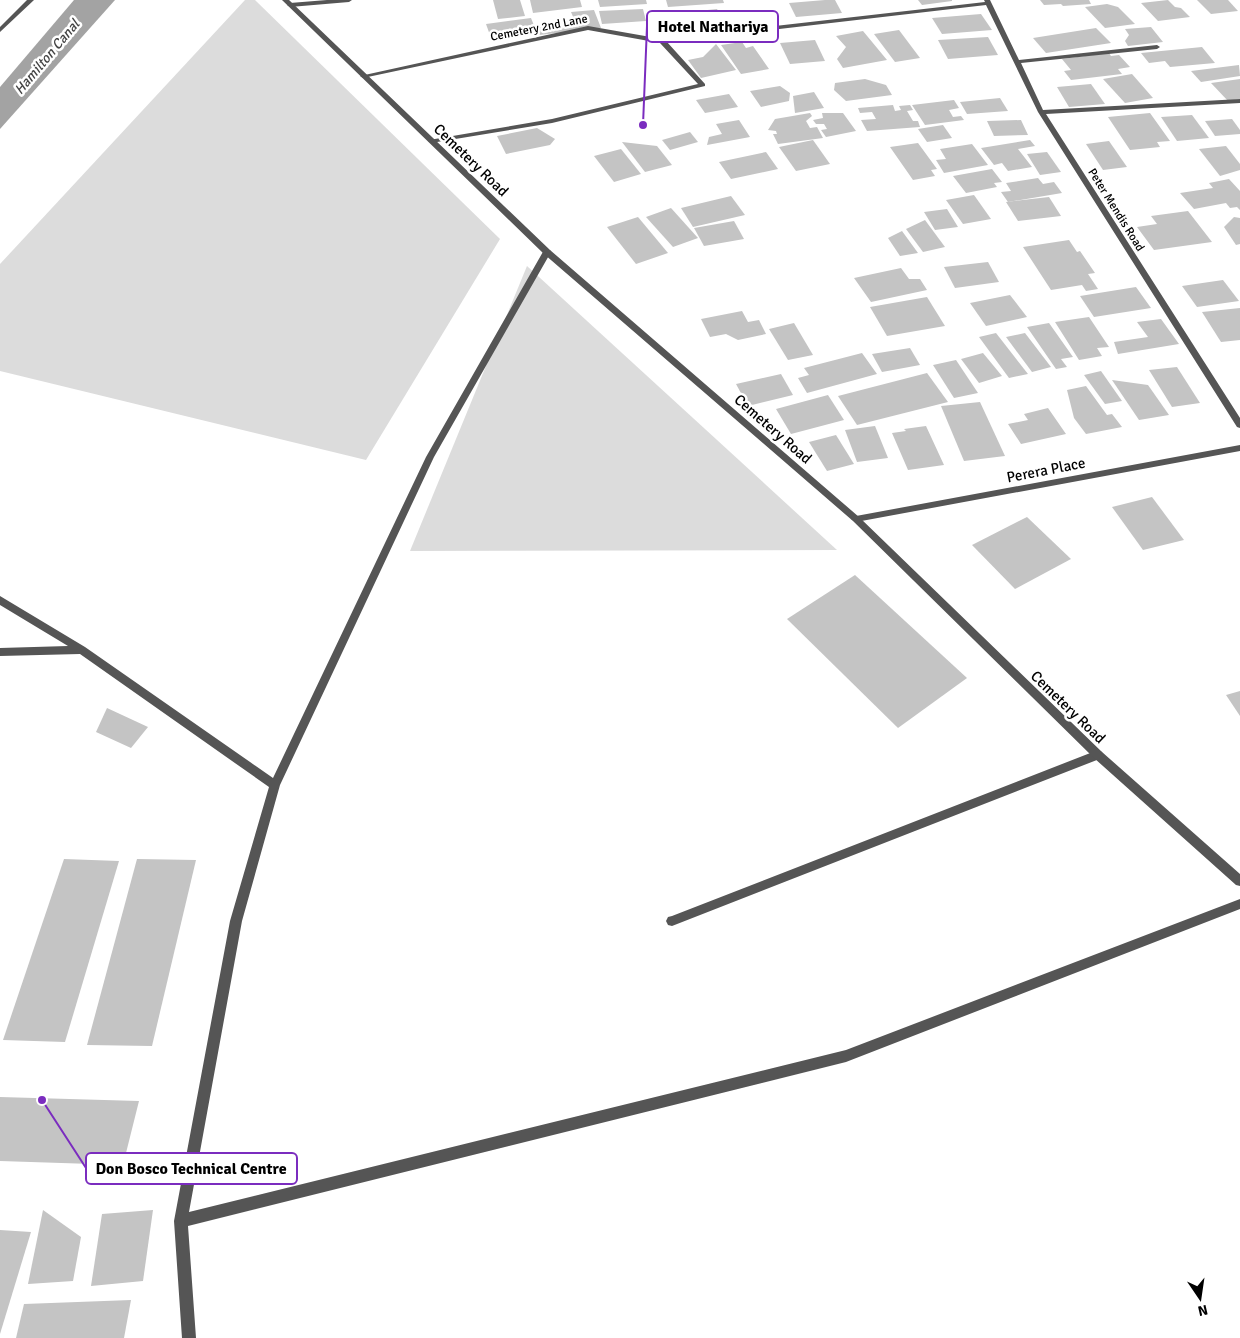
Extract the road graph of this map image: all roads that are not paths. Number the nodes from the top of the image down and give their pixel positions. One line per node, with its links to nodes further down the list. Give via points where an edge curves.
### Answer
1 (31, 0): 5 (street)
2 (349, 0): 3 (street)
3 (288, 2): 9 (street, Cemetery Road)
4 (987, 2): 6 (street, Cemetery 2nd Lane); 8 (street, Peter Mendis Road)
5 (0, 30)
6 (662, 41): 9 (street, Cemetery 2nd Lane, via 588,28); 12 (street, via 703,84 552,121)
7 (1157, 47): 8 (street)
8 (1016, 62): 11 (street, Peter Mendis Road)
9 (363, 76): 12 (street, Cemetery Road)
10 (1240, 101): 11 (street)
11 (1041, 112): 14 (street, Peter Mendis Road)
12 (431, 141): 13 (street, Cemetery Road)
13 (548, 252): 16 (street, Cemetery Road); 21 (street, via 430,457)
14 (1240, 425)
15 (1240, 448): 16 (street, Perera Place)
16 (856, 519): 20 (street, Cemetery Road)
17 (0, 600): 18 (street)
18 (82, 650): 19 (street); 21 (street)
19 (0, 652)
20 (1098, 755): 22 (street, Cemetery Road); 24 (street)
21 (275, 785): 25 (street, via 236,922)
22 (1240, 880)
23 (1240, 904): 25 (street, via 846,1056)
24 (672, 921)
25 (181, 1221): 26 (street)
26 (189, 1338)

